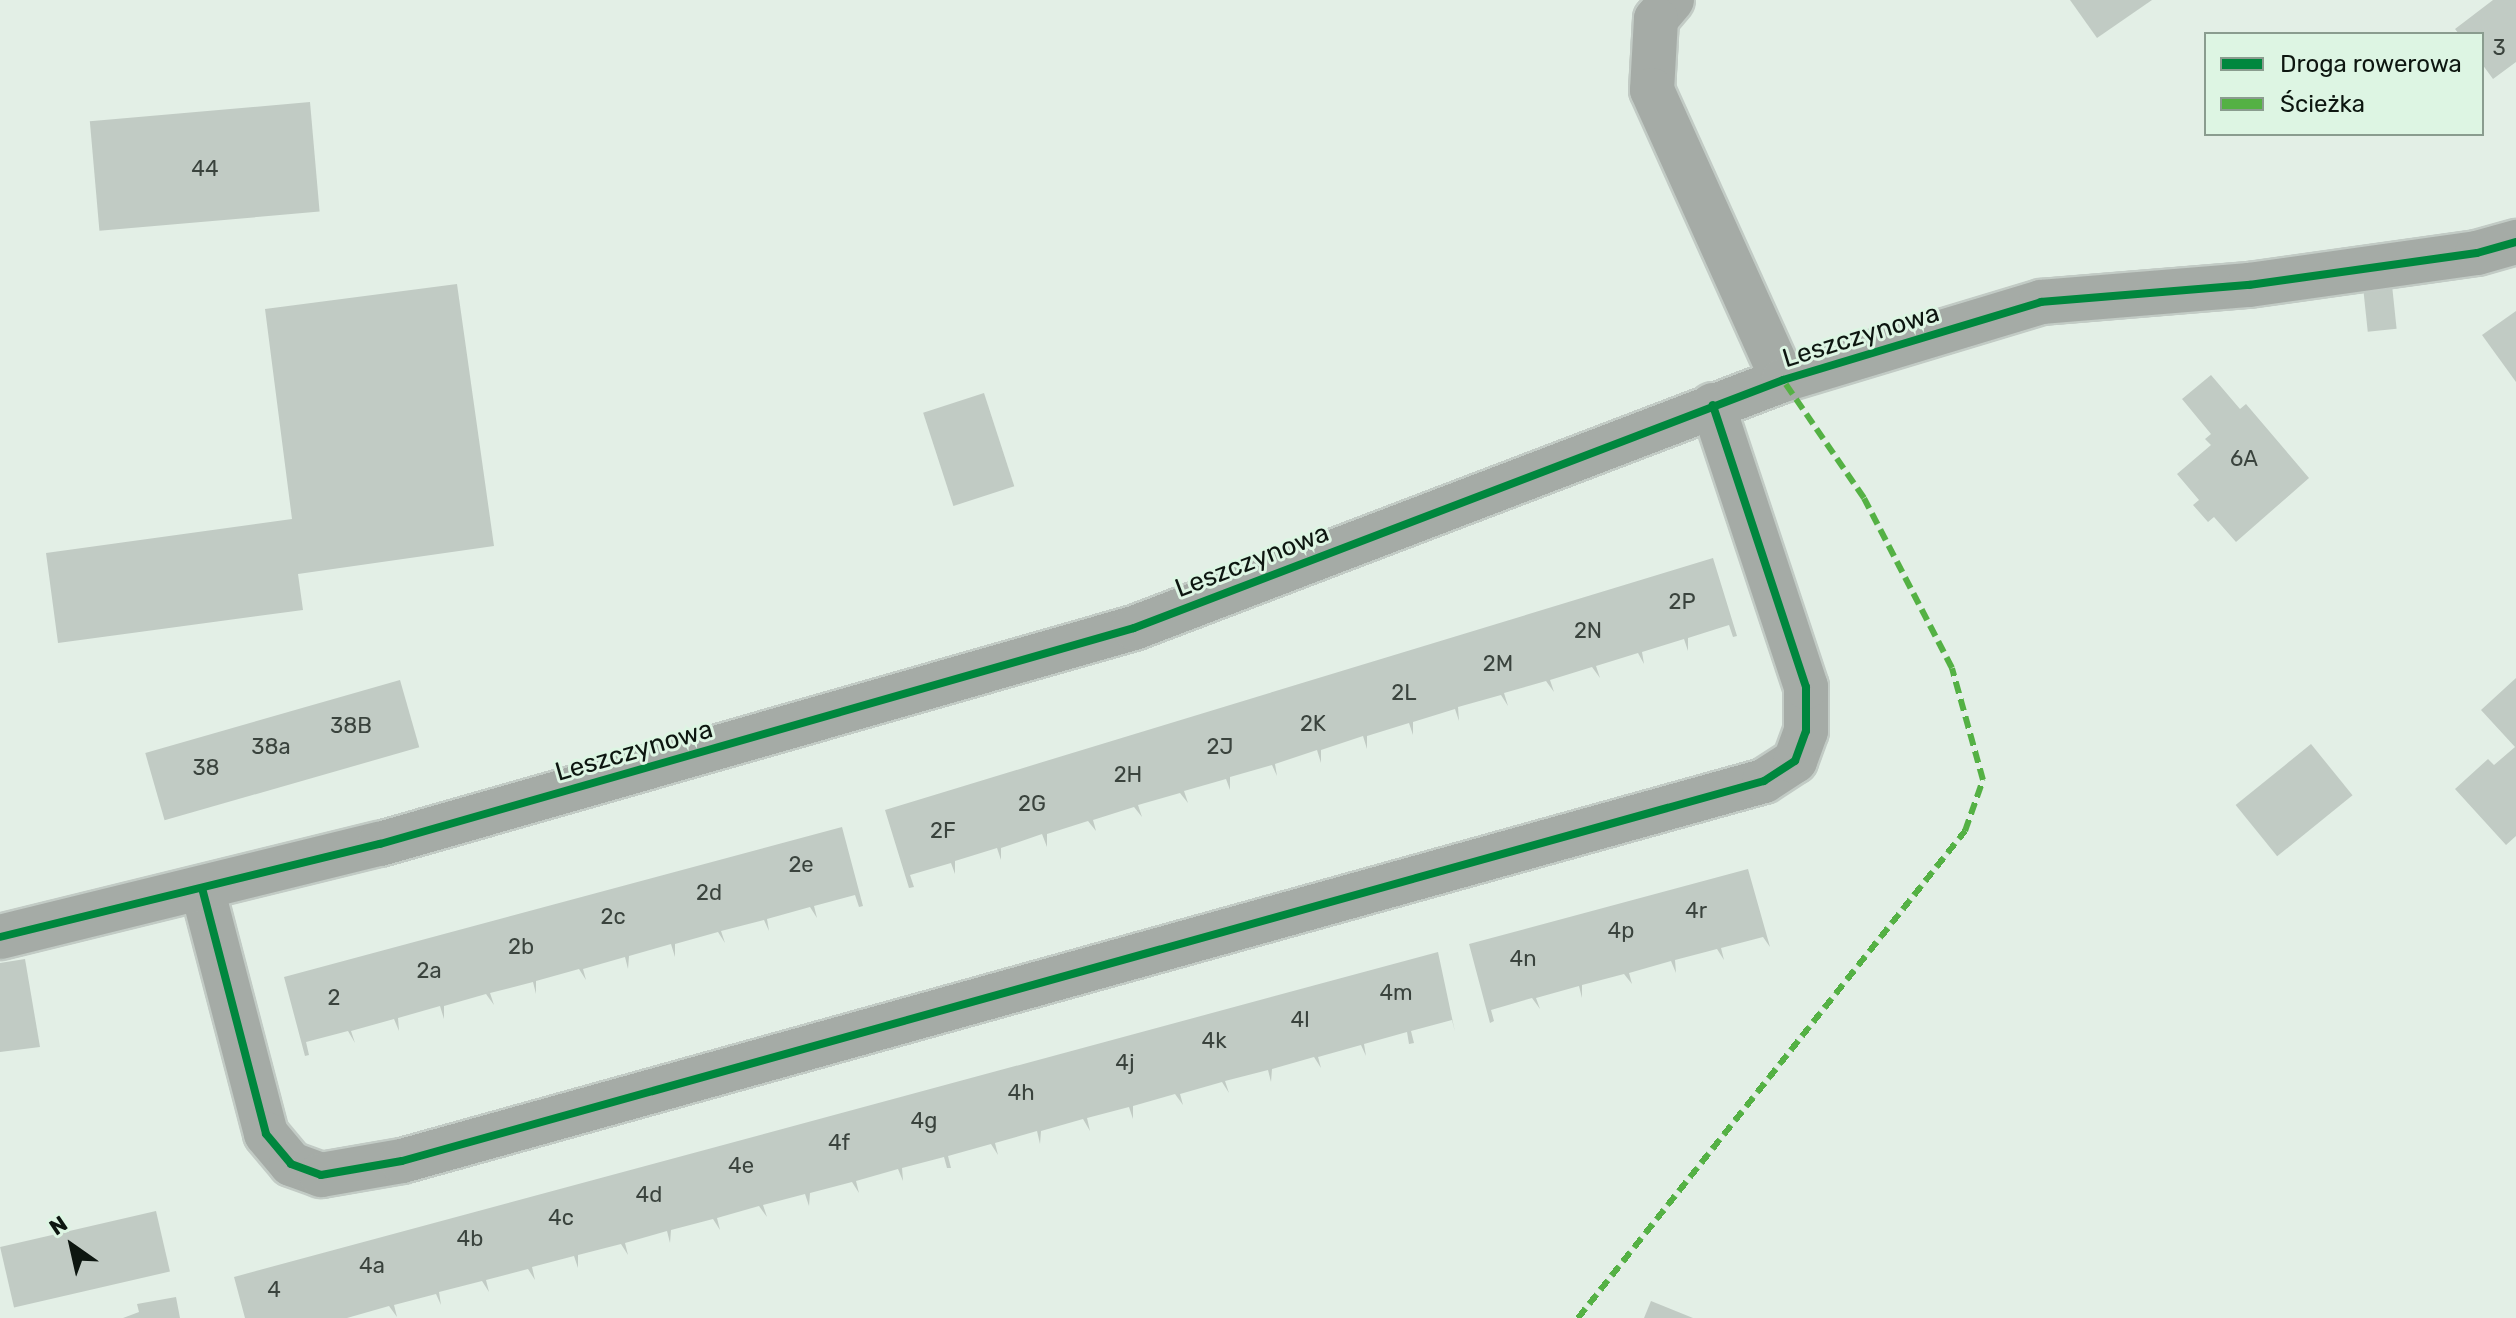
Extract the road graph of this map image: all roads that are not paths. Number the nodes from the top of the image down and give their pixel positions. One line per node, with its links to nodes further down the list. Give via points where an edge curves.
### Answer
1 (1672, 0): 3 (street, Leszczynowa, via 1656,19 1652,90)
2 (2516, 242): 3 (street, Leszczynowa, via 2477,253 2249,285 2041,302)
3 (1783, 380): 4 (street, Leszczynowa)
4 (1713, 405): 5 (street, Leszczynowa, via 1134,628 395,840); 5 (street, via 1806,687 1806,731 1795,761 1764,781 417,1157 321,1175 291,1164 266,1134)
5 (202, 888): 6 (street, Leszczynowa)
6 (0, 937)

